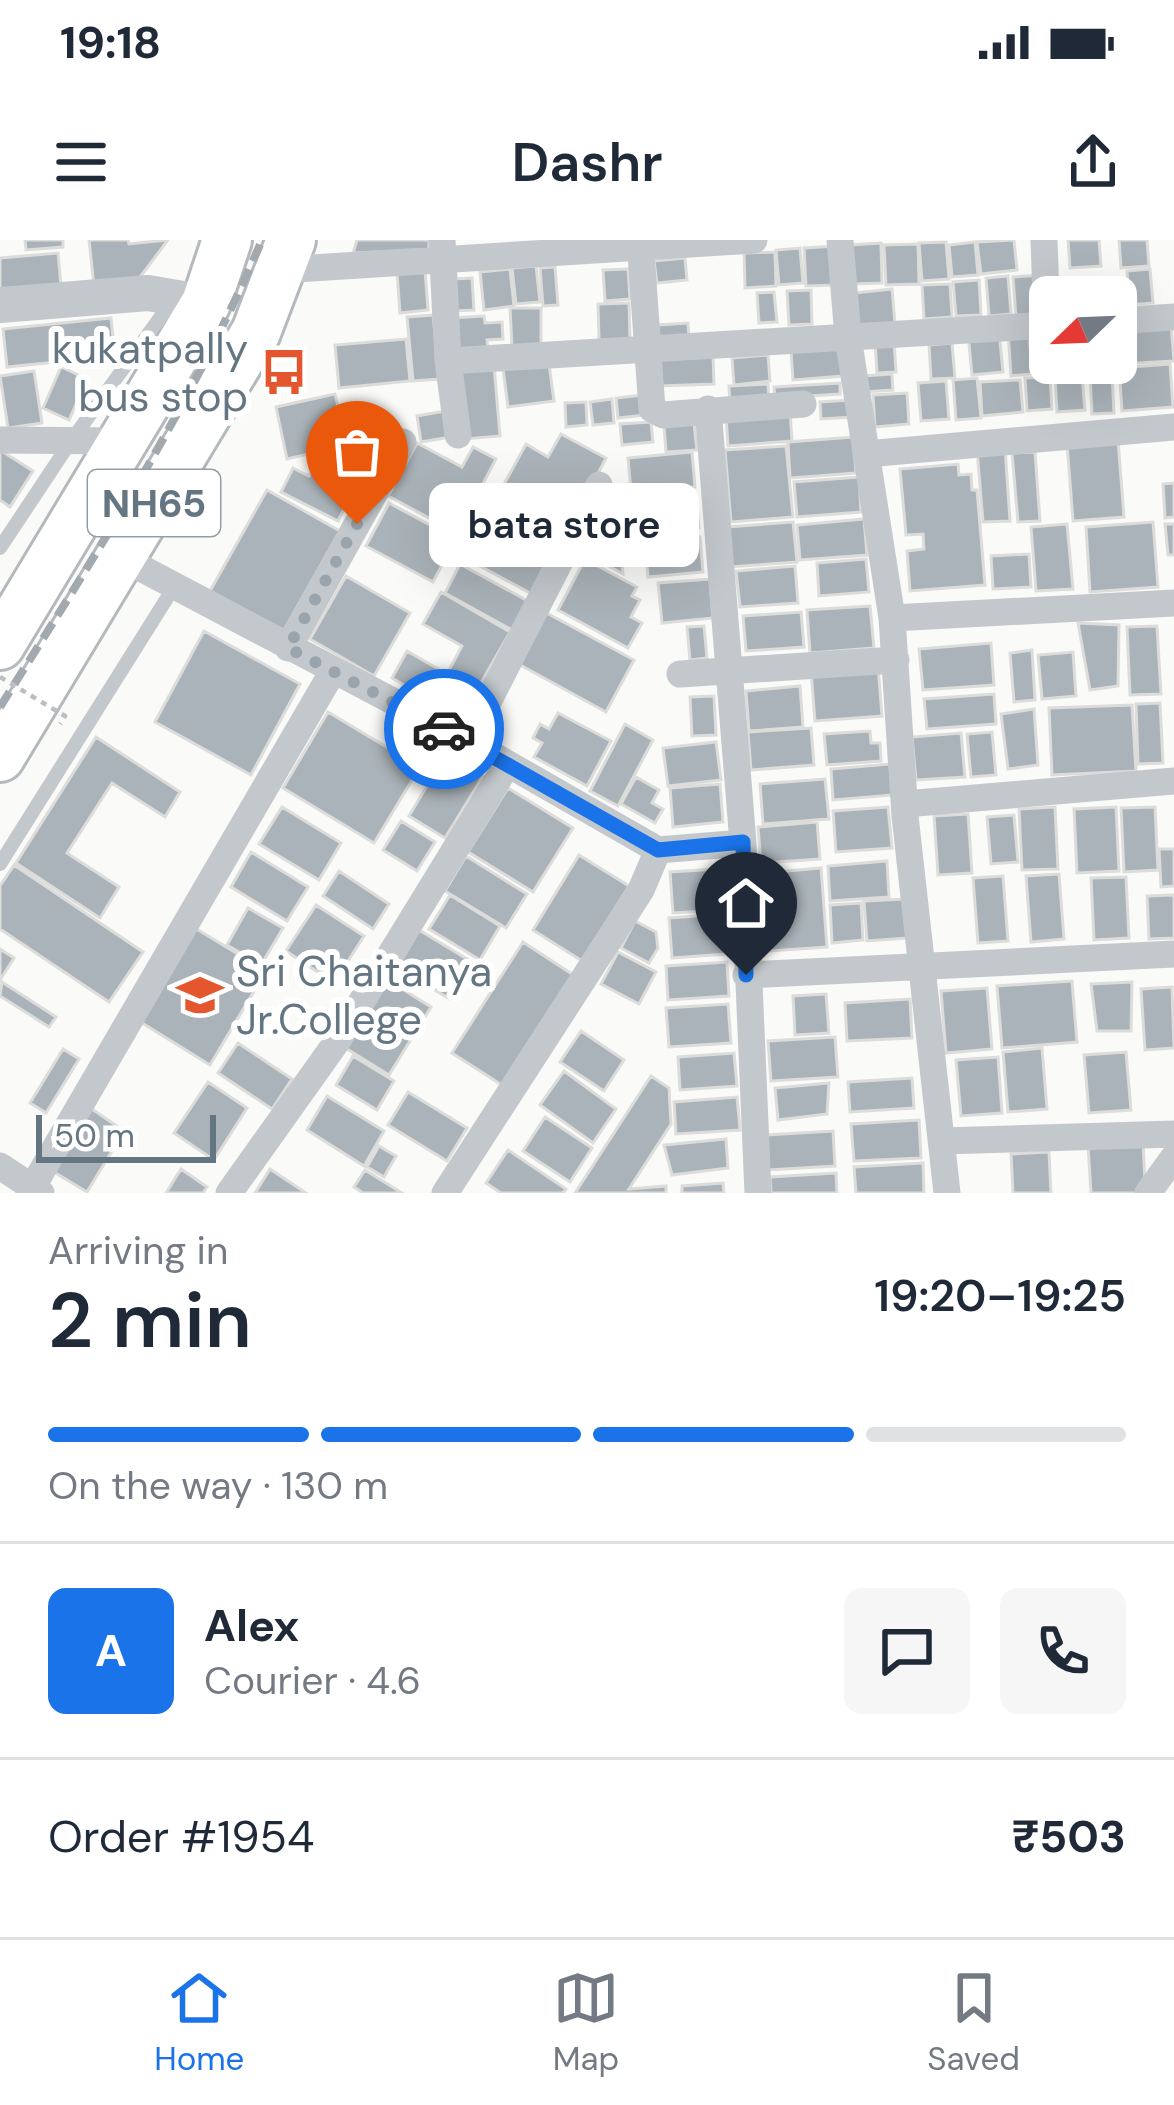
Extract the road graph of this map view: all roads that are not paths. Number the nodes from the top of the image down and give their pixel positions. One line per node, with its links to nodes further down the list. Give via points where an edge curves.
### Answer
1 (226, 240): 9 (highway, NH65)
2 (754, 240): 5 (street)
3 (840, 240): 14 (street)
4 (1044, 240): 8 (street)
5 (640, 244): 6 (street); 15 (street)
6 (443, 250): 7 (street); 16 (street)
7 (285, 255): 28 (highway, NH65, via 256,332)
8 (1046, 276)
9 (190, 301): 10 (street, via 148,293); 22 (lane); 23 (highway, NH65)
10 (0, 305)
11 (1174, 317): 12 (street)
12 (1137, 320)
13 (1029, 326): 14 (street)
14 (848, 337): 15 (street); 25 (street)
15 (648, 350): 16 (street); 18 (street, via 652,409)
16 (448, 361): 20 (street)
17 (802, 404): 18 (street)
18 (708, 409): 36 (street)
19 (1174, 427): 25 (street)
20 (458, 435)
21 (0, 440): 22 (street)
22 (70, 441): 23 (street); 27 (lane)
23 (124, 441): 32 (highway, NH65)
24 (403, 442): 33 (street)
25 (866, 454): 31 (street)
26 (599, 485): 38 (street)
27 (0, 548)
28 (122, 558): 29 (street); 39 (highway, NH65)
29 (174, 587): 33 (street); 45 (lane)
30 (1174, 603): 31 (street)
31 (892, 618): 34 (street)
32 (0, 645)
33 (288, 648): 35 (street)
34 (896, 660): 36 (street); 42 (street)
35 (333, 670): 38 (street); 53 (street)
36 (730, 672): 37 (street); 43 (street)
37 (680, 674)
38 (468, 742): 40 (street)
39 (0, 757)
40 (506, 766): 44 (street); 54 (street, via 338,1040)
41 (1174, 781): 42 (street)
42 (904, 804): 47 (street)
43 (743, 842): 44 (street); 48 (street)
44 (658, 850): 55 (street, via 641,890)
45 (0, 864)
46 (1174, 954): 47 (street)
47 (924, 968): 48 (street); 50 (street)
48 (746, 975): 56 (street)
49 (1174, 1134): 50 (street)
50 (944, 1141): 57 (street)
51 (1174, 1157): 58 (street)
52 (0, 1166): 53 (street)
53 (34, 1191)
54 (229, 1193)
55 (445, 1193)
56 (758, 1193)
57 (947, 1193)
58 (1148, 1193)

